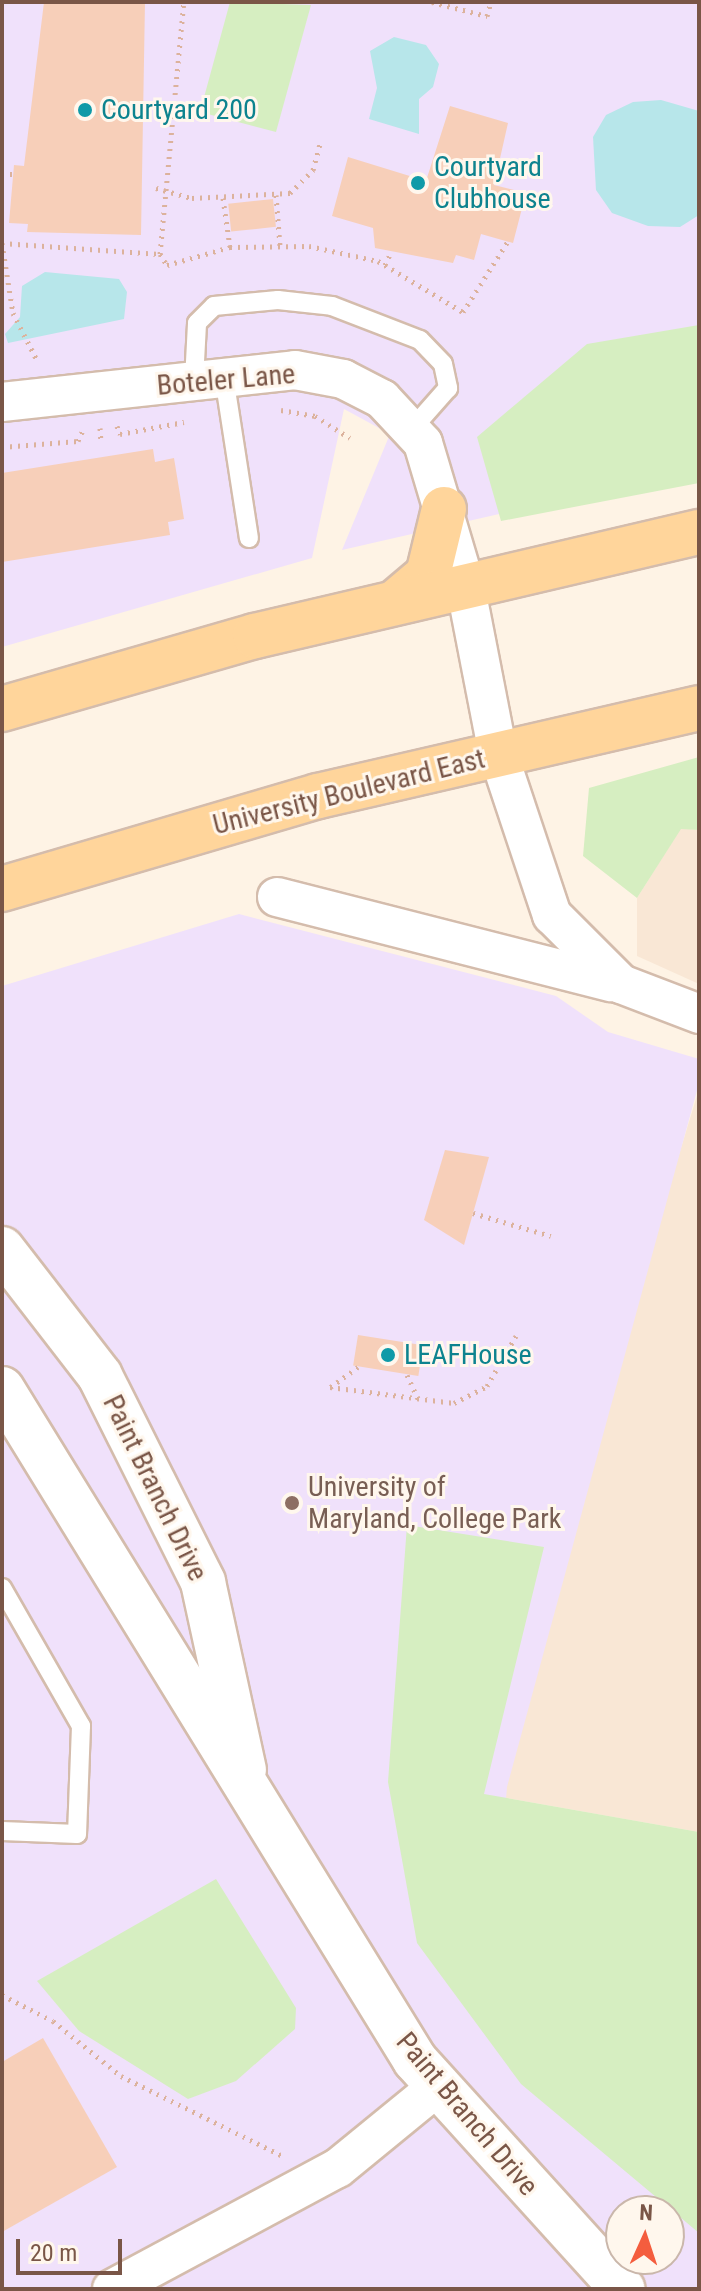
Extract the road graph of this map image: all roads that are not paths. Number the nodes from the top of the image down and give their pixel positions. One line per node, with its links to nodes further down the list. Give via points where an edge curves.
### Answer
1 (216, 391): 2 (street, Boteler Lane); 3 (street, Boteler Lane, via 295,370 343,379 382,399); 3 (lane, via 197,323 214,306 278,300 332,306 420,340 443,364 448,388); 6 (lane)
2 (2, 402)
3 (411, 430): 4 (street, Boteler Lane, via 423,443)
4 (444, 509): 7 (street, Boteler Lane); 8 (main road, via 428,575)
5 (699, 532): 7 (main road)
6 (249, 538)
7 (465, 584): 8 (main road); 11 (street, Boteler Lane)
8 (398, 600): 10 (main road)
9 (699, 708): 11 (main road, University Boulevard East)
10 (2, 709)
11 (498, 753): 12 (main road, University Boulevard East, via 318,796); 14 (street, Boteler Lane, via 552,915)
12 (2, 889)
13 (277, 897): 14 (street)
14 (621, 984): 15 (street)
15 (699, 1014)
16 (2, 1249): 19 (street, Paint Branch Drive, via 100,1376 203,1582)
17 (2, 1389): 19 (street, Paint Branch Drive)
18 (2, 1588): 20 (lane, via 81,1726 77,1834)
19 (251, 1804): 21 (street, Paint Branch Drive)
20 (2, 1831)
21 (437, 2087): 22 (street, via 338,2168); 23 (street, Paint Branch Drive)
22 (112, 2289)
23 (623, 2289)

